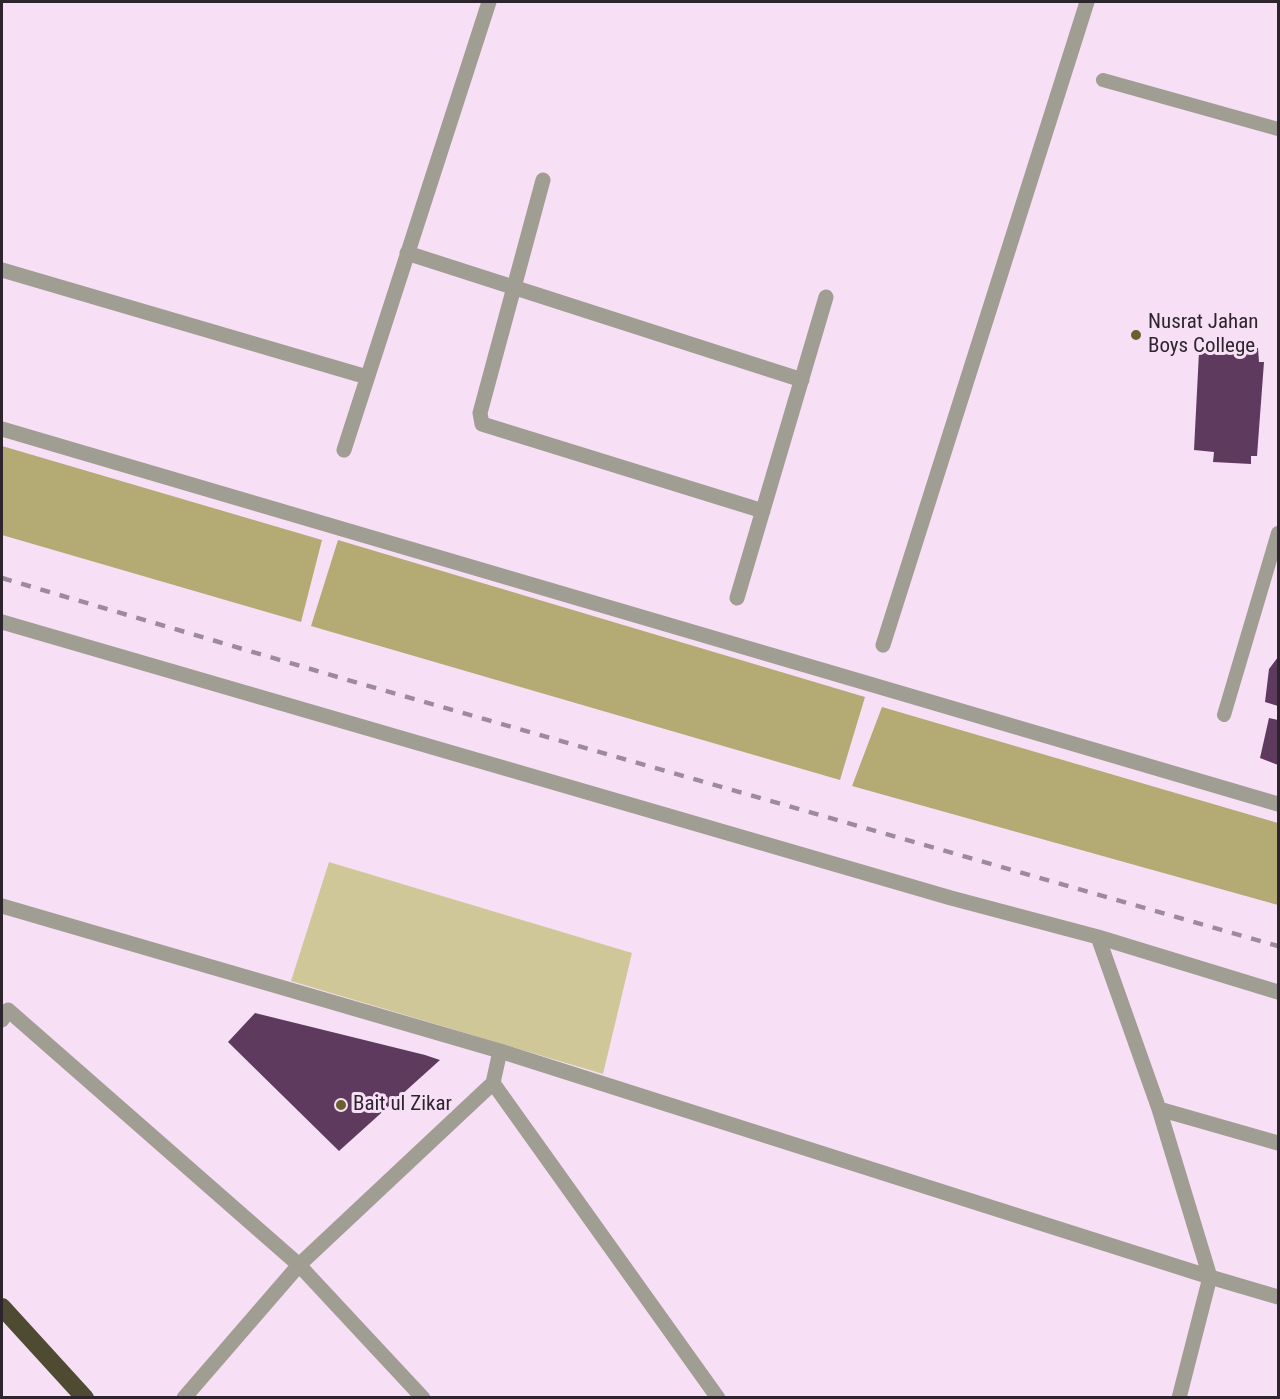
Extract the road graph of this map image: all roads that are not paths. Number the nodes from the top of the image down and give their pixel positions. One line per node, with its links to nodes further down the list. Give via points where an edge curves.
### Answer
1 (489, 2): 6 (street)
2 (1087, 2): 19 (street)
3 (1103, 80): 4 (lane)
4 (1278, 129)
5 (543, 180): 8 (street)
6 (407, 253): 8 (street); 10 (street)
7 (2, 270): 10 (street)
8 (513, 287): 11 (street); 14 (street, via 480,413 482,424)
9 (826, 297): 11 (street)
10 (367, 377): 13 (street)
11 (802, 380): 14 (street)
12 (2, 429): 21 (street)
13 (344, 450)
14 (763, 511): 17 (street)
15 (1278, 533): 16 (lane)
16 (1274, 563): 20 (lane)
17 (737, 598)
18 (2, 622): 23 (street, via 951,898)
19 (883, 645)
20 (1224, 715)
21 (1278, 804)
22 (2, 906): 26 (street)
23 (1098, 937): 24 (street); 28 (street)
24 (1278, 992)
25 (4, 1011): 30 (street)
26 (500, 1051): 27 (street); 31 (street)
27 (493, 1083): 30 (street); 37 (street)
28 (1159, 1108): 29 (street); 31 (street)
29 (1278, 1143)
30 (299, 1265): 35 (street); 36 (street)
31 (1210, 1277): 32 (street); 38 (street)
32 (1278, 1297)
33 (2, 1307): 34 (highway)
34 (85, 1398)
35 (184, 1398)
36 (423, 1398)
37 (718, 1398)
38 (1179, 1398)

